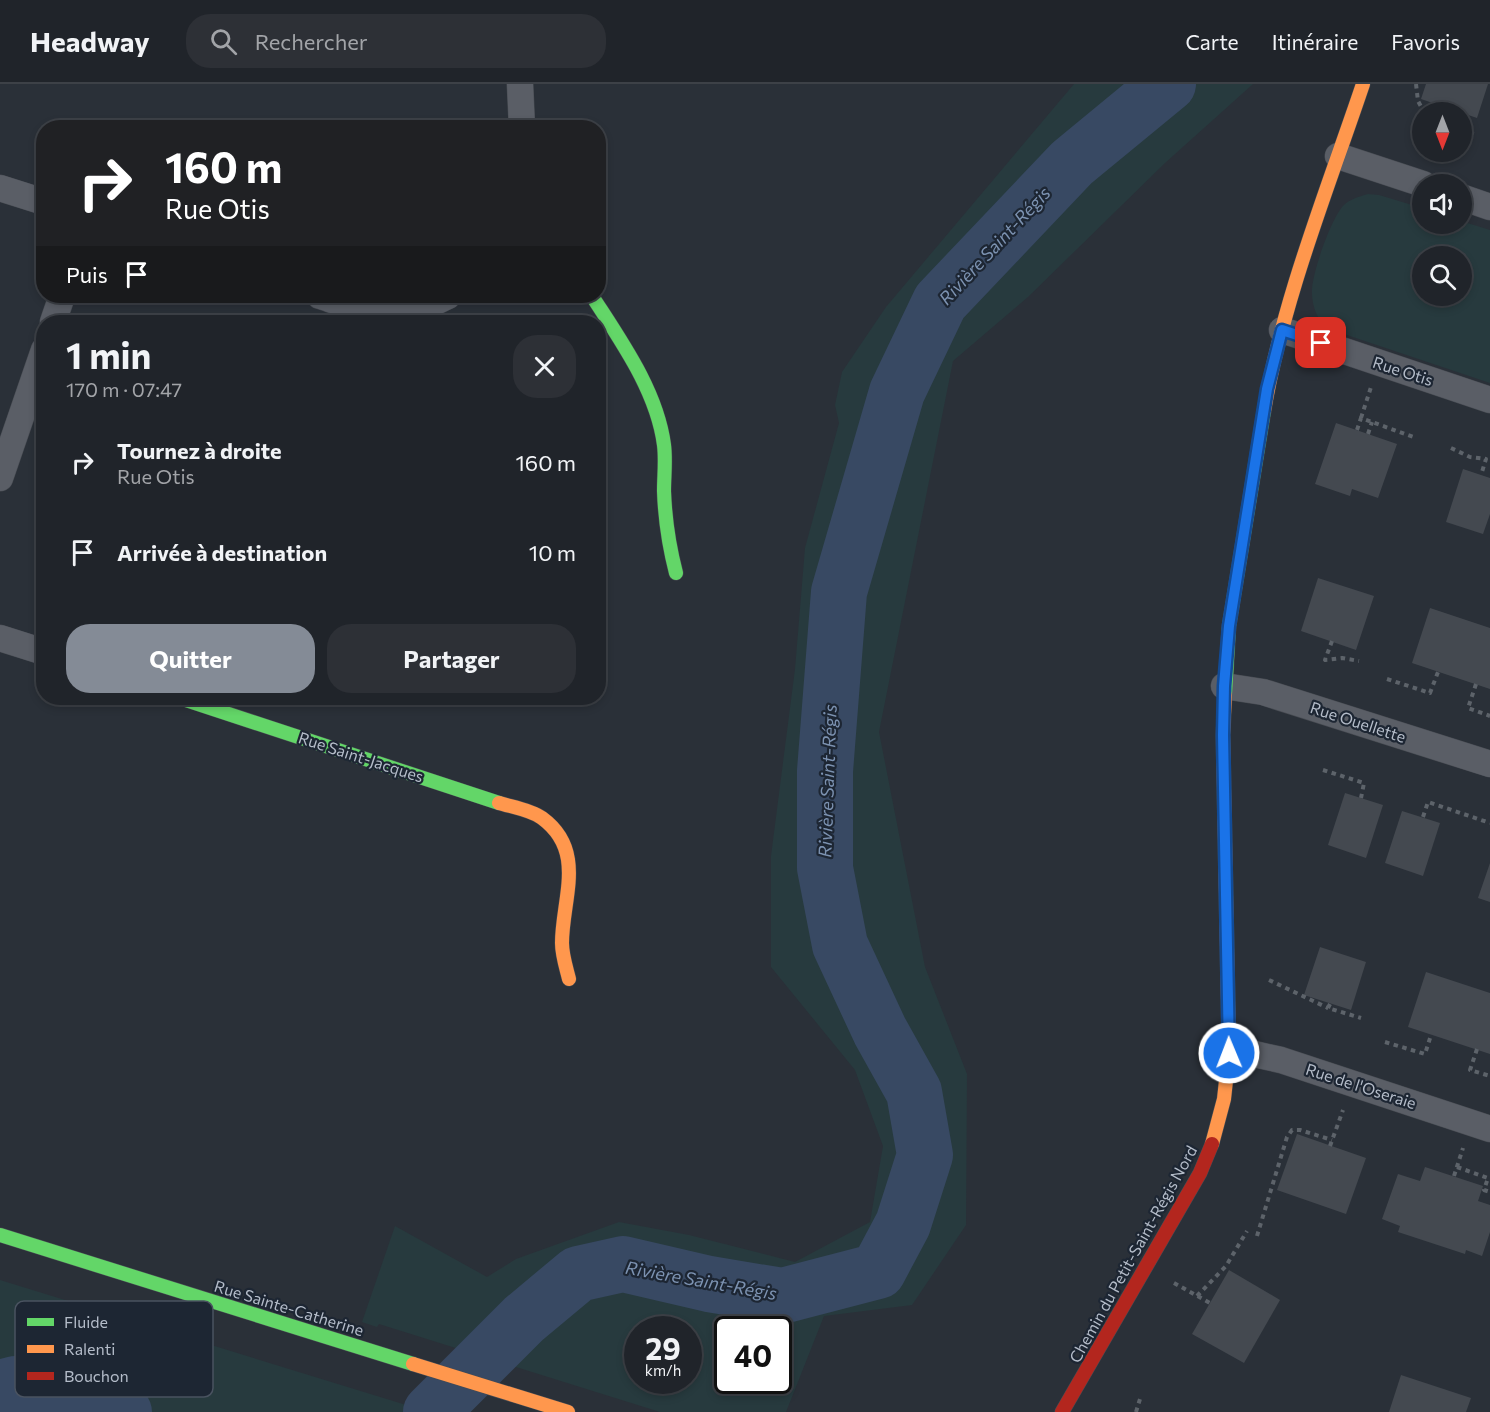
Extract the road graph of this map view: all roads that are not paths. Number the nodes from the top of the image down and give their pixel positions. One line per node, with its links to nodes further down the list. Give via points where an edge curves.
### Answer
1 (520, 84): 3 (street)
2 (1363, 84): 4 (street, Chemin du Petit-Saint-Régis Nord)
3 (522, 120)
4 (1338, 156): 5 (street); 13 (street, Chemin du Petit-Saint-Régis Nord)
5 (1412, 180)
6 (0, 188): 7 (street)
7 (36, 199)
8 (1472, 201): 9 (street)
9 (1490, 207)
10 (342, 303): 11 (street, via 386,313 404,313)
11 (433, 303)
12 (606, 320): 17 (street, via 640,380 660,426 666,528)
13 (1282, 330): 15 (street, Rue Otis); 20 (street, Chemin du Petit-Saint-Régis Nord, via 1263,412 1229,626)
14 (36, 373): 16 (street)
15 (1490, 400)
16 (0, 478)
17 (676, 573)
18 (0, 638): 19 (street)
19 (36, 649)
20 (1224, 686): 22 (street, Rue Ouellette, via 1263,692); 24 (street, Chemin du Petit-Saint-Régis Nord)
21 (201, 705): 23 (street, Rue Saint-Jacques, via 542,817 554,826 562,840 571,868 562,944)
22 (1490, 764)
23 (569, 979)
24 (1229, 1053): 25 (street, Rue de l'Oseraie, via 1267,1056); 30 (street, Chemin du Petit-Saint-Régis Nord, via 1225,1098 1214,1142 1200,1173)
25 (1490, 1129)
26 (0, 1235): 27 (street, Rue Sainte-Catherine)
27 (211, 1301)
28 (213, 1302): 29 (street, Rue Sainte-Catherine)
29 (568, 1412)
30 (1062, 1412)

